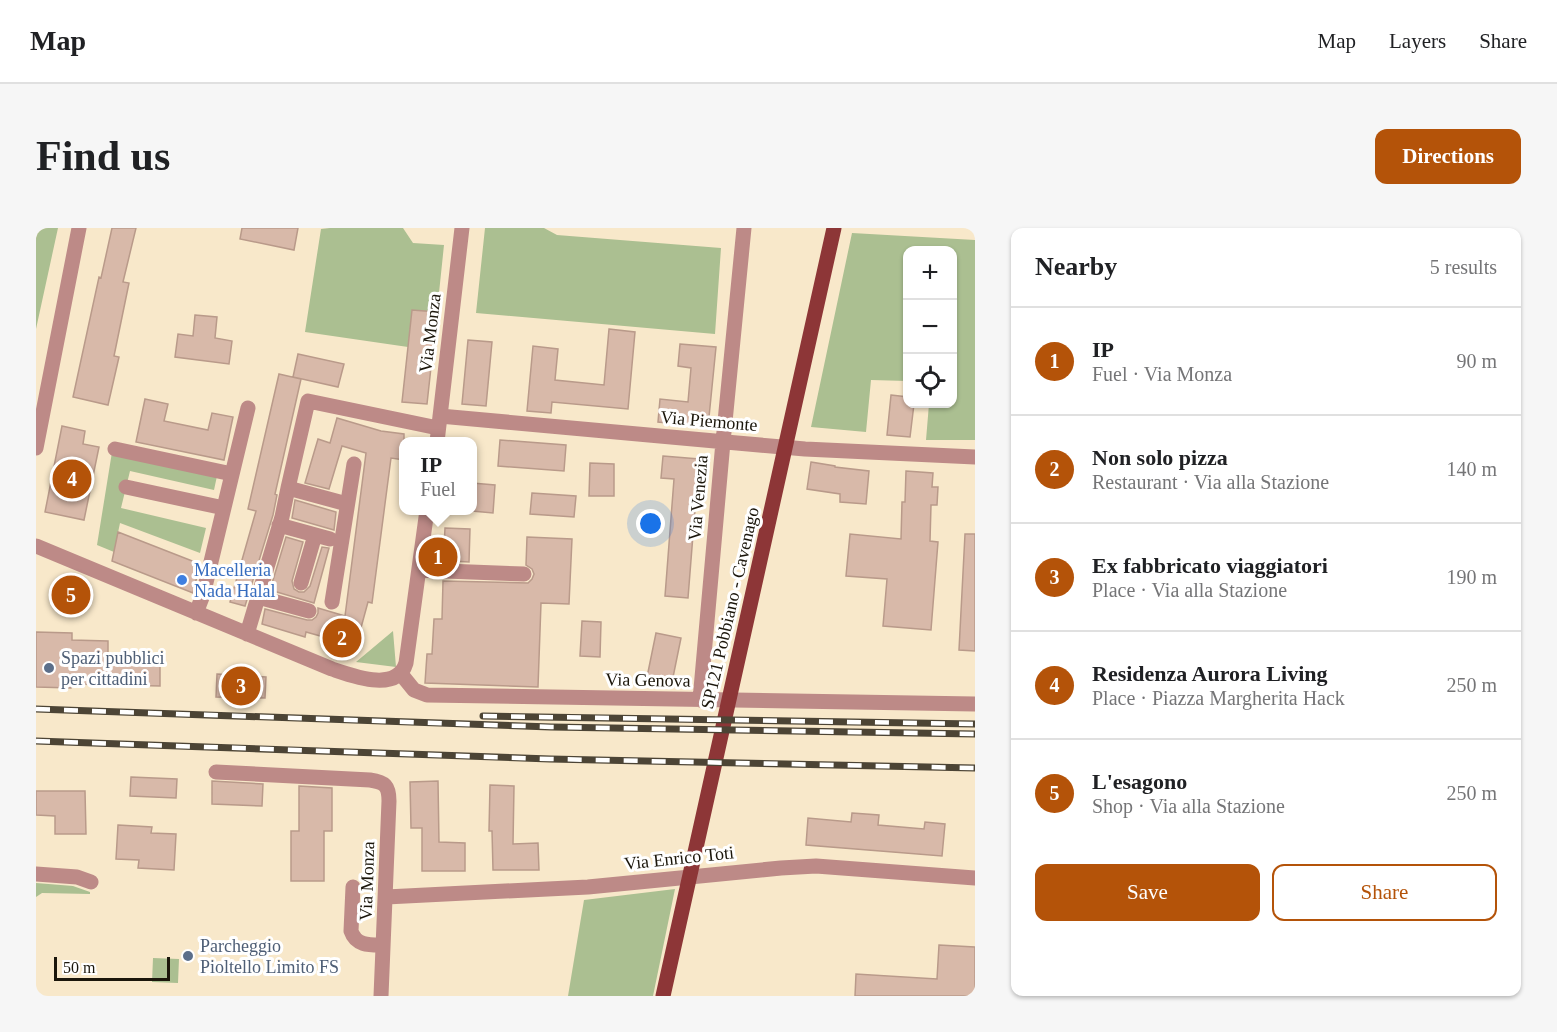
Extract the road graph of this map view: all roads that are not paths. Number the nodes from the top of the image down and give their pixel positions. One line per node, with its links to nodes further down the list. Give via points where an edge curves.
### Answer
1 (79, 228): 8 (street)
2 (462, 228): 6 (street, Via Monza)
3 (744, 228): 7 (street, Via Venezia)
4 (834, 228): 39 (main road, SP121 Pobbiano - Cavenago)
5 (248, 408): 12 (street)
6 (438, 429): 7 (street, Via Piemonte); 14 (street, Via Piemonte, via 308,400)
7 (723, 442): 10 (street, Via Piemonte); 29 (street, Via Venezia)
8 (36, 448)
9 (115, 449): 12 (street)
10 (975, 457)
11 (354, 464): 15 (street)
12 (232, 474): 16 (street)
13 (126, 487): 16 (street)
14 (288, 488): 15 (street); 18 (street)
15 (348, 504): 24 (street)
16 (224, 508): 26 (street)
17 (427, 515): 20 (street)
18 (281, 521): 22 (street, via 322,537); 23 (street)
19 (36, 546): 26 (street)
20 (419, 570): 21 (street); 28 (street, via 408,654)
21 (524, 574)
22 (301, 583)
23 (258, 597): 25 (street); 27 (street)
24 (333, 602)
25 (309, 611)
26 (196, 613): 27 (street)
27 (248, 634): 28 (street, via 353,675 384,680)
28 (400, 674): 29 (street, Via Genova, via 414,690 428,695)
29 (700, 700): 30 (street, Via Genova)
30 (975, 704)
31 (216, 772): 36 (street, Via Monza, via 382,783 389,793)
32 (36, 874): 34 (street)
33 (975, 878): 36 (street, Via Enrico Toti, via 816,866 588,886)
34 (91, 882)
35 (353, 887): 37 (street, via 352,936 360,943)
36 (386, 897): 37 (street, Via Monza)
37 (383, 945): 38 (street, Via Monza)
38 (381, 996)
39 (663, 996)

